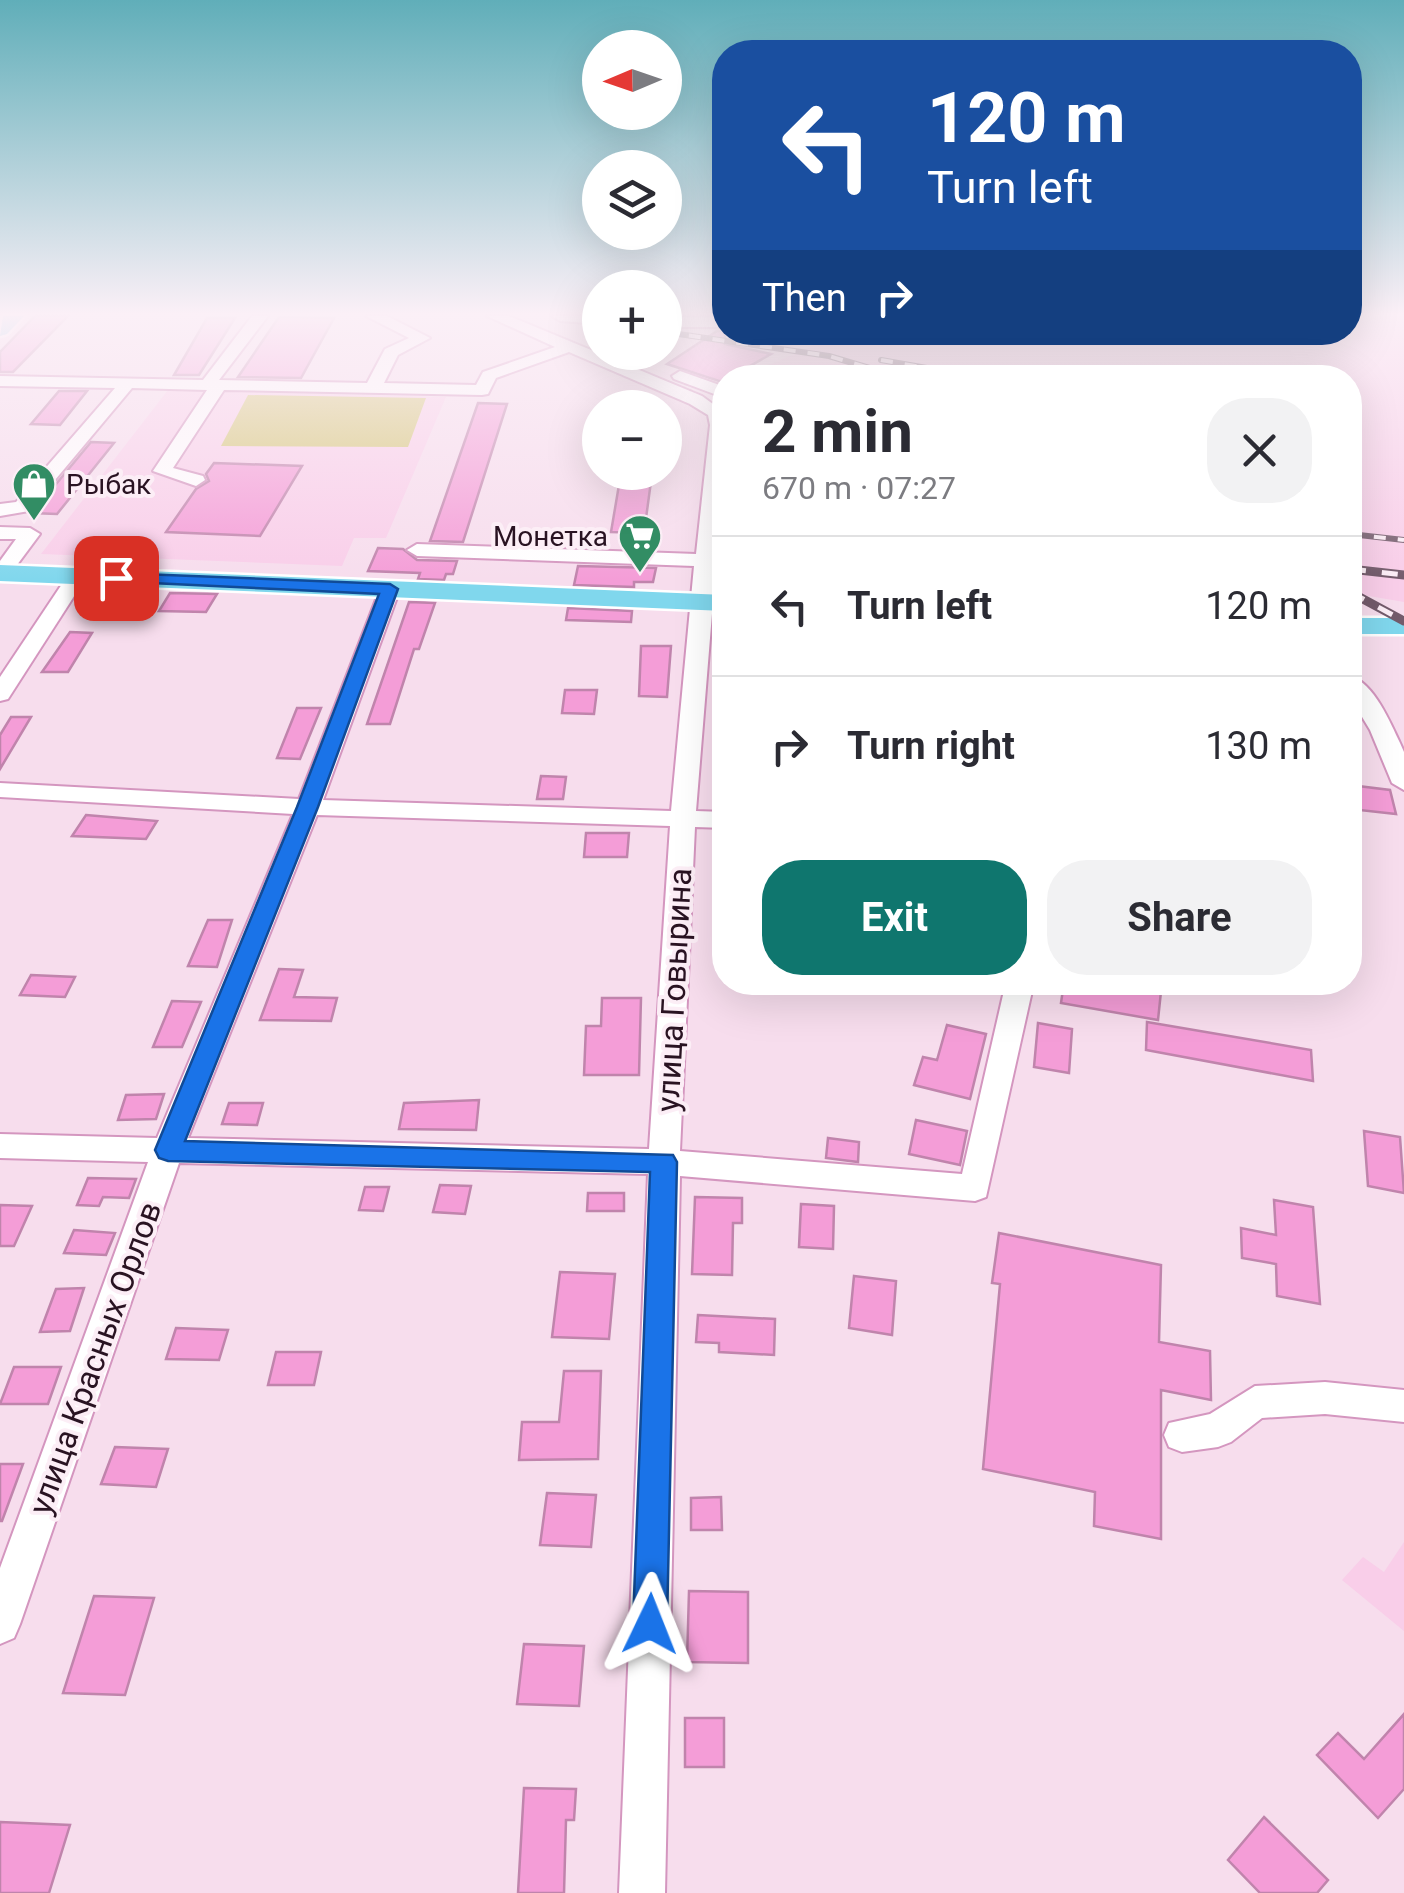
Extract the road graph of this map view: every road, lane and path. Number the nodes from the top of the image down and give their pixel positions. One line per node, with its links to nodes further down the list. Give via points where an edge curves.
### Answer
1 (110, 404): 5 (street, via 22,508)
2 (201, 404): 4 (street, via 162,470)
3 (712, 475): 8 (street, улица Говырина)
4 (196, 480)
5 (0, 510)
6 (0, 533): 9 (street, via 30,534)
7 (417, 550): 8 (street)
8 (702, 560): 12 (street, улица Говырина)
9 (0, 573): 10 (main road)
10 (77, 576): 11 (main road); 15 (street)
11 (390, 589): 12 (main road); 19 (street, улица Красных Орлов)
12 (711, 603): 20 (street, улица Говырина)
13 (1362, 626): 14 (main road)
14 (1404, 626)
15 (0, 694)
16 (1362, 696): 17 (street)
17 (1404, 784)
18 (0, 790): 19 (street)
19 (308, 807): 20 (street); 24 (street, улица Красных Орлов)
20 (684, 818): 21 (street); 25 (street, улица Говырина)
21 (712, 819)
22 (1017, 995): 25 (street, via 975,1188)
23 (0, 1146): 24 (street)
24 (168, 1150): 25 (street); 28 (street, улица Красных Орлов)
25 (664, 1162): 29 (street, улица Говырина)
26 (1404, 1406): 27 (street, via 1324,1398 1255,1402 1218,1430)
27 (1182, 1436)
28 (0, 1624)
29 (642, 1893)

